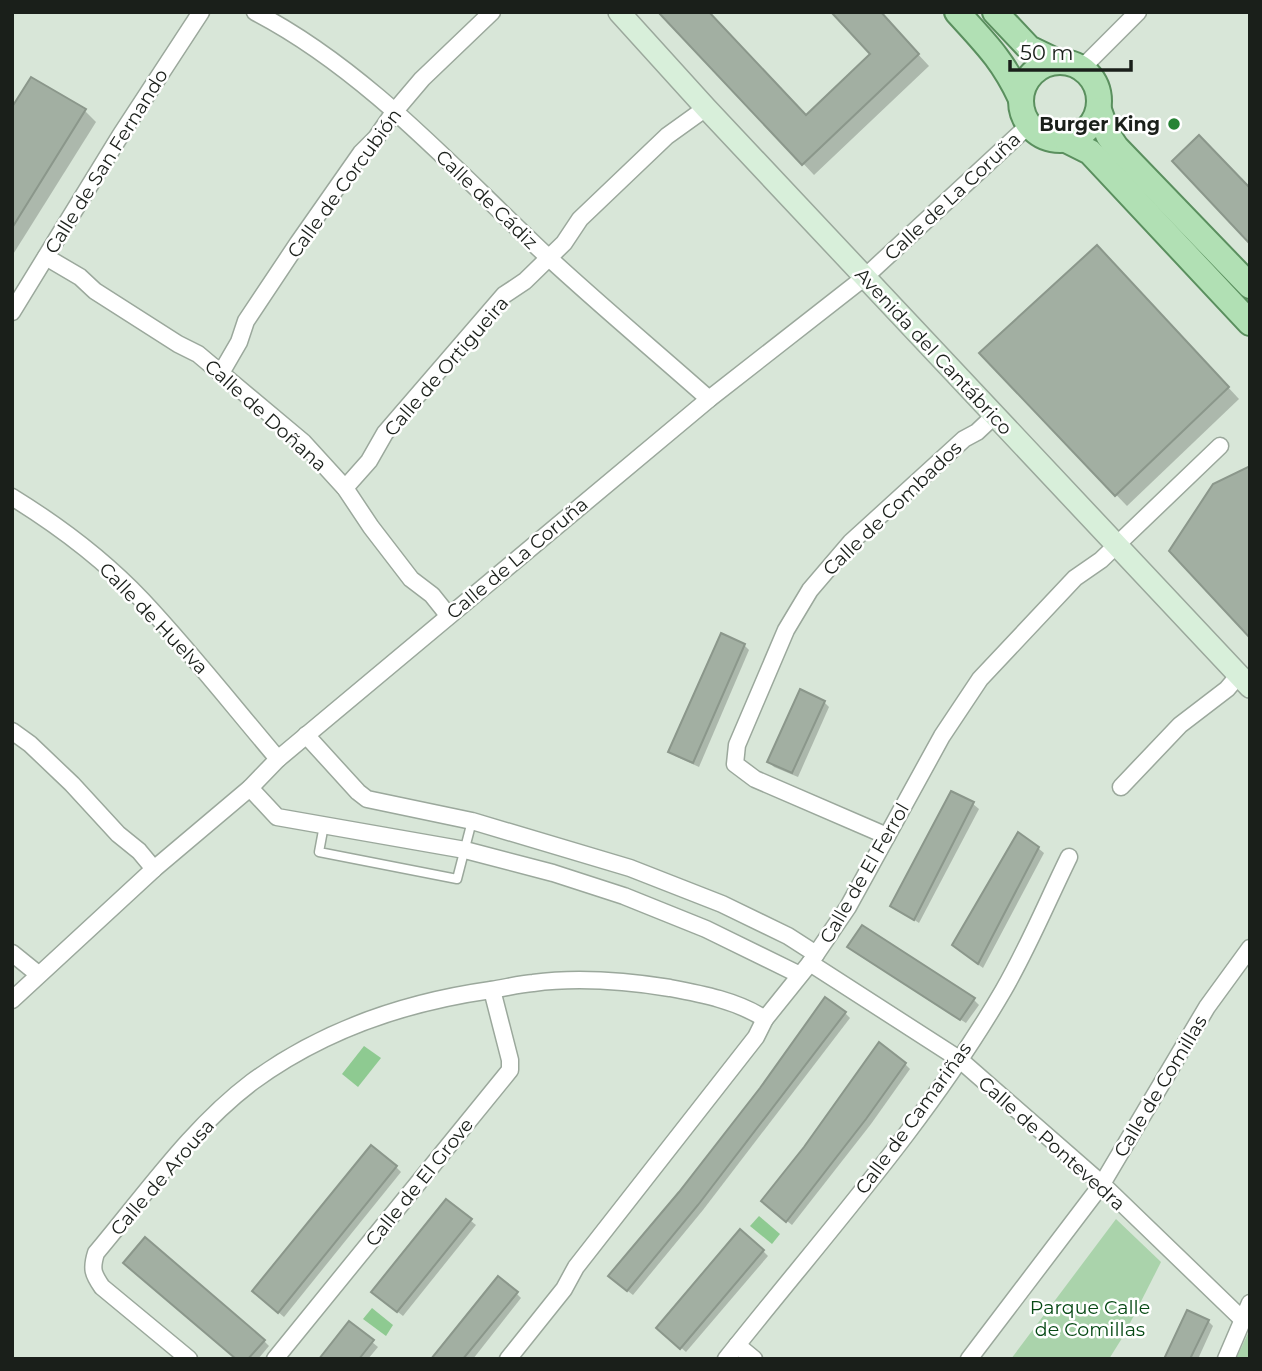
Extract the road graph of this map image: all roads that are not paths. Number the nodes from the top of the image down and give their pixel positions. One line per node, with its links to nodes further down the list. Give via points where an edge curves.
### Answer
1 (201, 12): 16 (street, Calle de San Fernando)
2 (255, 12): 13 (street, Calle de Cádiz, via 322,53)
3 (492, 12): 13 (street, Calle de Corcubión)
4 (620, 12): 11 (street, Avenida del Cantábrico)
5 (957, 12): 10 (main road, via 997,55)
6 (995, 12): 8 (main road, via 1029,48)
7 (1138, 12): 9 (street)
8 (1056, 61): 9 (main road); 10 (main road, via 1032,73)
9 (1082, 68): 12 (main road, via 1097,86)
10 (1020, 97): 14 (main road)
11 (706, 108): 17 (street, Calle de Ortigueira, via 667,136 580,219); 18 (street, Avenida del Cantábrico)
12 (1099, 110): 15 (main road, via 1081,134); 19 (main road, via 1116,147)
13 (394, 112): 17 (street, Calle de Cádiz); 22 (street, Calle de Corcubión, via 246,321)
14 (1029, 125): 15 (main road, via 1039,135); 18 (street, Calle de La Coruña)
15 (1066, 140): 21 (main road, via 1090,152)
16 (46, 257): 20 (street, Calle de San Fernando); 22 (street, Calle de Doñana)
17 (549, 257): 23 (street, Calle de Cádiz); 26 (street, Calle de Ortigueira, via 504,295)
18 (865, 277): 23 (street, Calle de La Coruña); 24 (street, Avenida del Cantábrico)
19 (1250, 286)
20 (12, 312)
21 (1250, 323)
22 (221, 373): 26 (street, Calle de Doñana, via 303,442)
23 (709, 399): 29 (street, Calle de La Coruña)
24 (994, 416): 28 (street, Avenida del Cantábrico); 38 (street, Calle de Combados, via 827,567 786,630 737,745 735,764 755,779)
25 (1220, 446): 28 (street, Calle de El Ferrol)
26 (345, 488): 29 (street, Calle de Doñana, via 411,579)
27 (12, 497): 33 (street, Calle de Huelva, via 87,550 141,598)
28 (1117, 545): 30 (street, Avenida del Cantábrico); 38 (street, Calle de El Ferrol, via 1075,578 980,679 942,736)
29 (448, 615): 32 (street, Calle de La Coruña)
30 (1244, 681): 34 (street, via 1180,725)
31 (12, 731): 41 (street, via 72,784)
32 (306, 735): 33 (street, Calle de La Coruña); 36 (street, Calle de Pontevedra, via 367,799)
33 (278, 759): 35 (street, Calle de La Coruña)
34 (1121, 787)
35 (250, 788): 37 (street, Calle de Pontevedra, via 277,817); 41 (street, Calle de La Coruña)
36 (472, 821): 39 (lane); 44 (street, Calle de Pontevedra, via 630,868 722,904 788,936)
37 (324, 825): 39 (street, Calle de Pontevedra); 39 (lane, via 319,852 457,879)
38 (887, 836): 44 (street, Calle de El Ferrol, via 848,907)
39 (466, 850): 44 (street, Calle de Pontevedra, via 624,896 706,929)
40 (1069, 858): 49 (street, Calle de Camariñas, via 1004,990)
41 (153, 869): 45 (street, Calle de La Coruña)
42 (1250, 948): 50 (street, Calle de Comillas, via 1208,1007)
43 (12, 953): 45 (street)
44 (812, 959): 48 (street, Calle de El Ferrol); 49 (street, Calle de Pontevedra)
45 (38, 974): 47 (street, Calle de La Coruña)
46 (492, 990): 48 (street, Calle de Arousa, via 573,980 652,985 725,1002); 54 (street, Calle de Arousa, via 458,993 389,1011 318,1041 252,1082 201,1128 96,1253 93,1274 102,1287); 55 (street, Calle de El Grove, via 510,1070)
47 (12, 1000)
48 (765, 1019): 56 (street, Calle de El Ferrol, via 756,1037)
49 (959, 1059): 50 (street, Calle de Pontevedra); 53 (street, Calle de Camariñas, via 908,1131)
50 (1102, 1184): 52 (street, Calle de Pontevedra); 59 (street, Calle de Comillas)
51 (1250, 1303): 52 (street)
52 (1243, 1320): 60 (street)
53 (737, 1345): 57 (street, Calle de Camariñas); 58 (street)
54 (189, 1359)
55 (275, 1359)
56 (508, 1359)
57 (726, 1359)
58 (754, 1359)
59 (969, 1359)
60 (1226, 1359)

